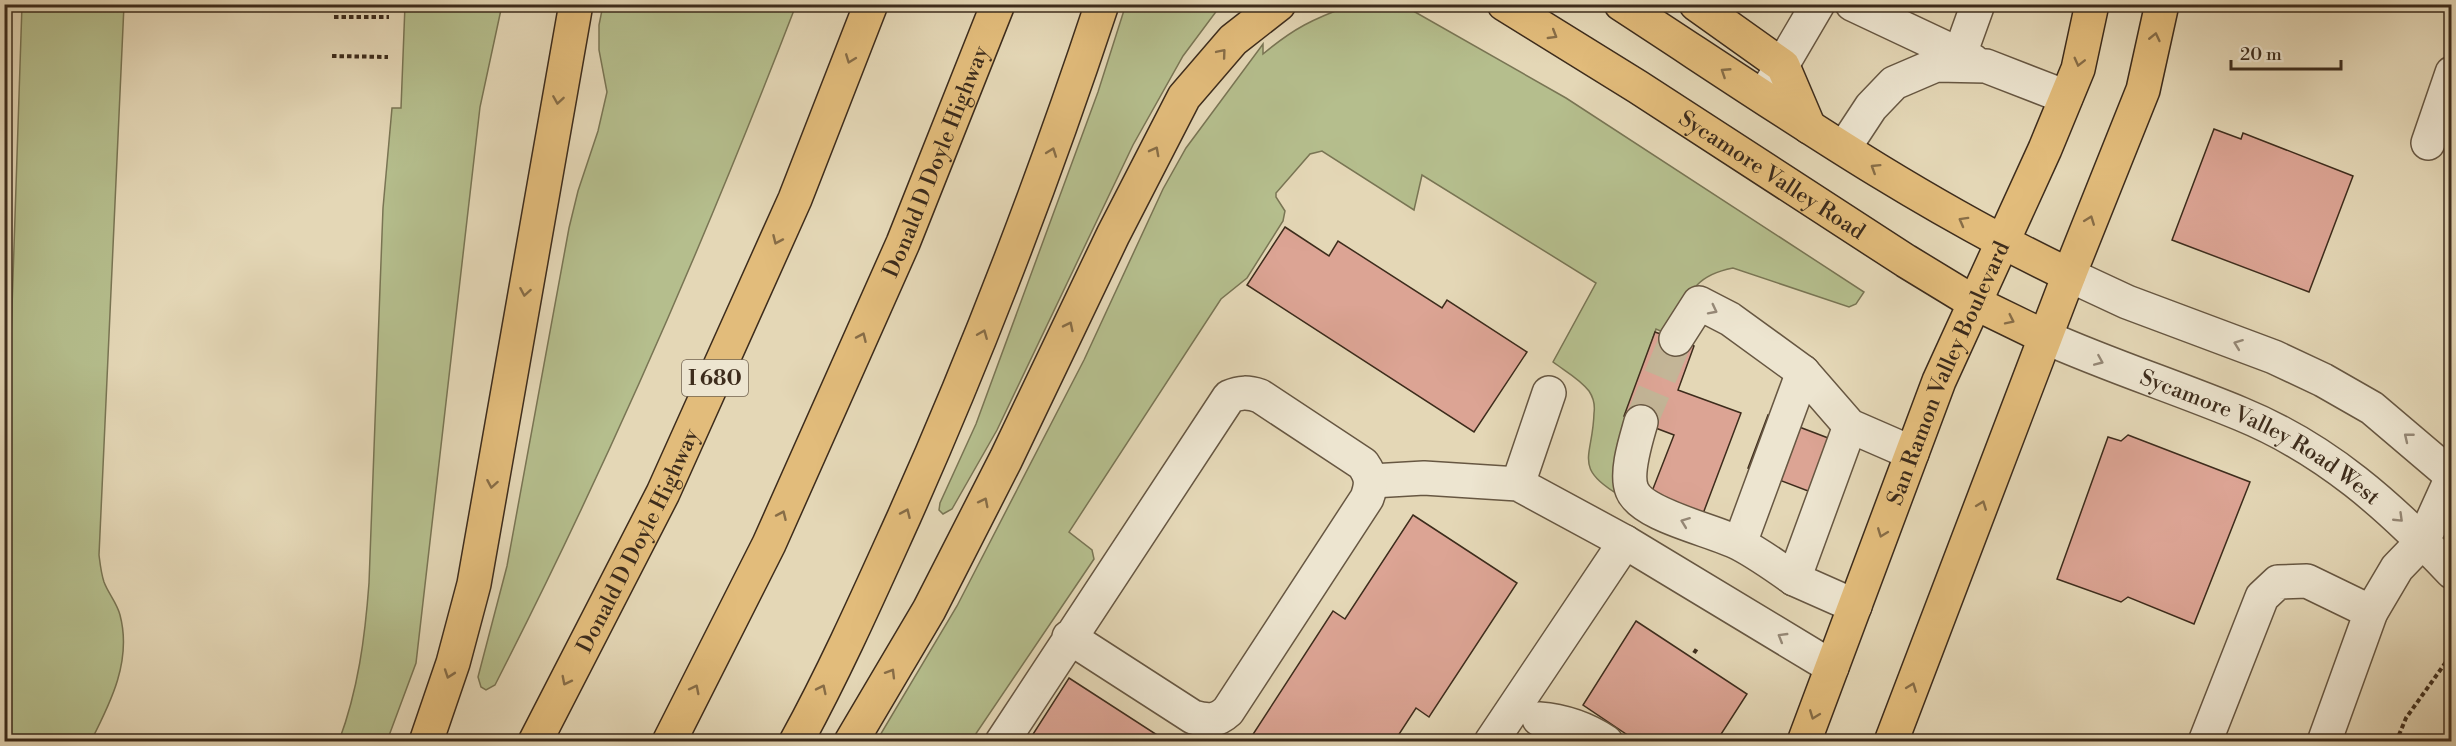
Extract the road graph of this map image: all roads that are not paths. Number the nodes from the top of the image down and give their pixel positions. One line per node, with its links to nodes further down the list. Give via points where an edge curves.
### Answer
1 (576, 4): 45 (main road, one-way to 45, via 474,584 453,663)
2 (871, 4): 46 (main road, Donald D Doyle Highway / I 680, one-way to 46, via 795,199 668,483)
3 (998, 4): 47 (main road, Donald D Doyle Highway, one-way to 3, via 769,544 903,243)
4 (1102, 4): 48 (main road, one-way to 4, via 872,588 941,435 1004,281)
5 (1279, 4): 49 (main road, one-way to 5, via 929,610 1184,97 1233,40)
6 (1504, 4): 24 (main road, Sycamore Valley Road, one-way to 24)
7 (1621, 4): 17 (main road, one-way to 7)
8 (1696, 4): 15 (main road)
9 (1818, 4): 15 (street)
10 (1852, 4): 14 (street)
11 (1978, 4): 14 (street)
12 (2092, 4): 18 (main road, San Ramon Valley Boulevard, one-way to 18, via 2078,69)
13 (2162, 4): 23 (main road, one-way to 13, via 2143,90)
14 (1973, 60): 18 (street); 21 (street, via 1936,65 1894,83 1871,107)
15 (1783, 66): 17 (street); 19 (main road)
16 (2451, 73): 20 (street)
17 (1763, 97): 19 (main road)
18 (2066, 98): 22 (main road, San Ramon Valley Boulevard)
19 (1809, 126): 21 (main road)
20 (2428, 143)
21 (1844, 148): 22 (main road, one-way to 21)
22 (2002, 243): 23 (main road); 24 (main road, San Ramon Valley Boulevard)
23 (2069, 274): 25 (main road); 32 (street, one-way to 23, via 2372,408 2323,380 2274,357 2127,302)
24 (1975, 303): 25 (main road, Sycamore Valley Road, one-way to 25); 31 (main road, San Ramon Valley Boulevard)
25 (2045, 337): 35 (street, Sycamore Valley Road West, one-way to 35, via 2242,414 2288,438 2376,496); 55 (main road, one-way to 25)
26 (1676, 339): 27 (street, one-way to 27, via 1699,303 1730,319)
27 (1803, 372): 30 (street); 37 (street)
28 (1549, 393): 34 (street)
29 (1641, 423): 37 (street, one-way to 29, via 1638,501 1631,488)
30 (1850, 426): 31 (street); 39 (street)
31 (1912, 453): 40 (main road, San Ramon Valley Boulevard, one-way to 40)
32 (2451, 476): 35 (street)
33 (1372, 481): 34 (street, via 1424,478); 42 (street, via 1367,498 1228,711 1219,719 1193,717); 42 (street, via 1363,464 1260,396 1238,393 1229,398)
34 (1518, 484): 36 (street)
35 (2423, 541): 38 (street, Sycamore Valley Road West); 41 (street, via 2397,568)
36 (1625, 542): 43 (street, one-way to 36); 44 (street)
37 (1740, 543): 39 (street)
38 (2451, 572)
39 (1794, 579): 40 (street)
40 (1855, 606): 43 (main road, San Ramon Valley Boulevard)
41 (2371, 612): 56 (street, via 2307,581 2278,582 2262,597); 57 (street)
42 (1070, 638): 50 (street)
43 (1832, 667): 54 (main road, San Ramon Valley Boulevard, one-way to 54)
44 (1528, 711): 51 (street); 52 (street); 53 (street, via 1577,726)
45 (426, 741)
46 (536, 741)
47 (669, 741)
48 (796, 741)
49 (851, 741)
50 (1002, 741)
51 (1491, 741)
52 (1574, 741)
53 (1606, 741)
54 (1804, 741)
55 (1891, 741)
56 (2205, 741)
57 (2324, 741)

